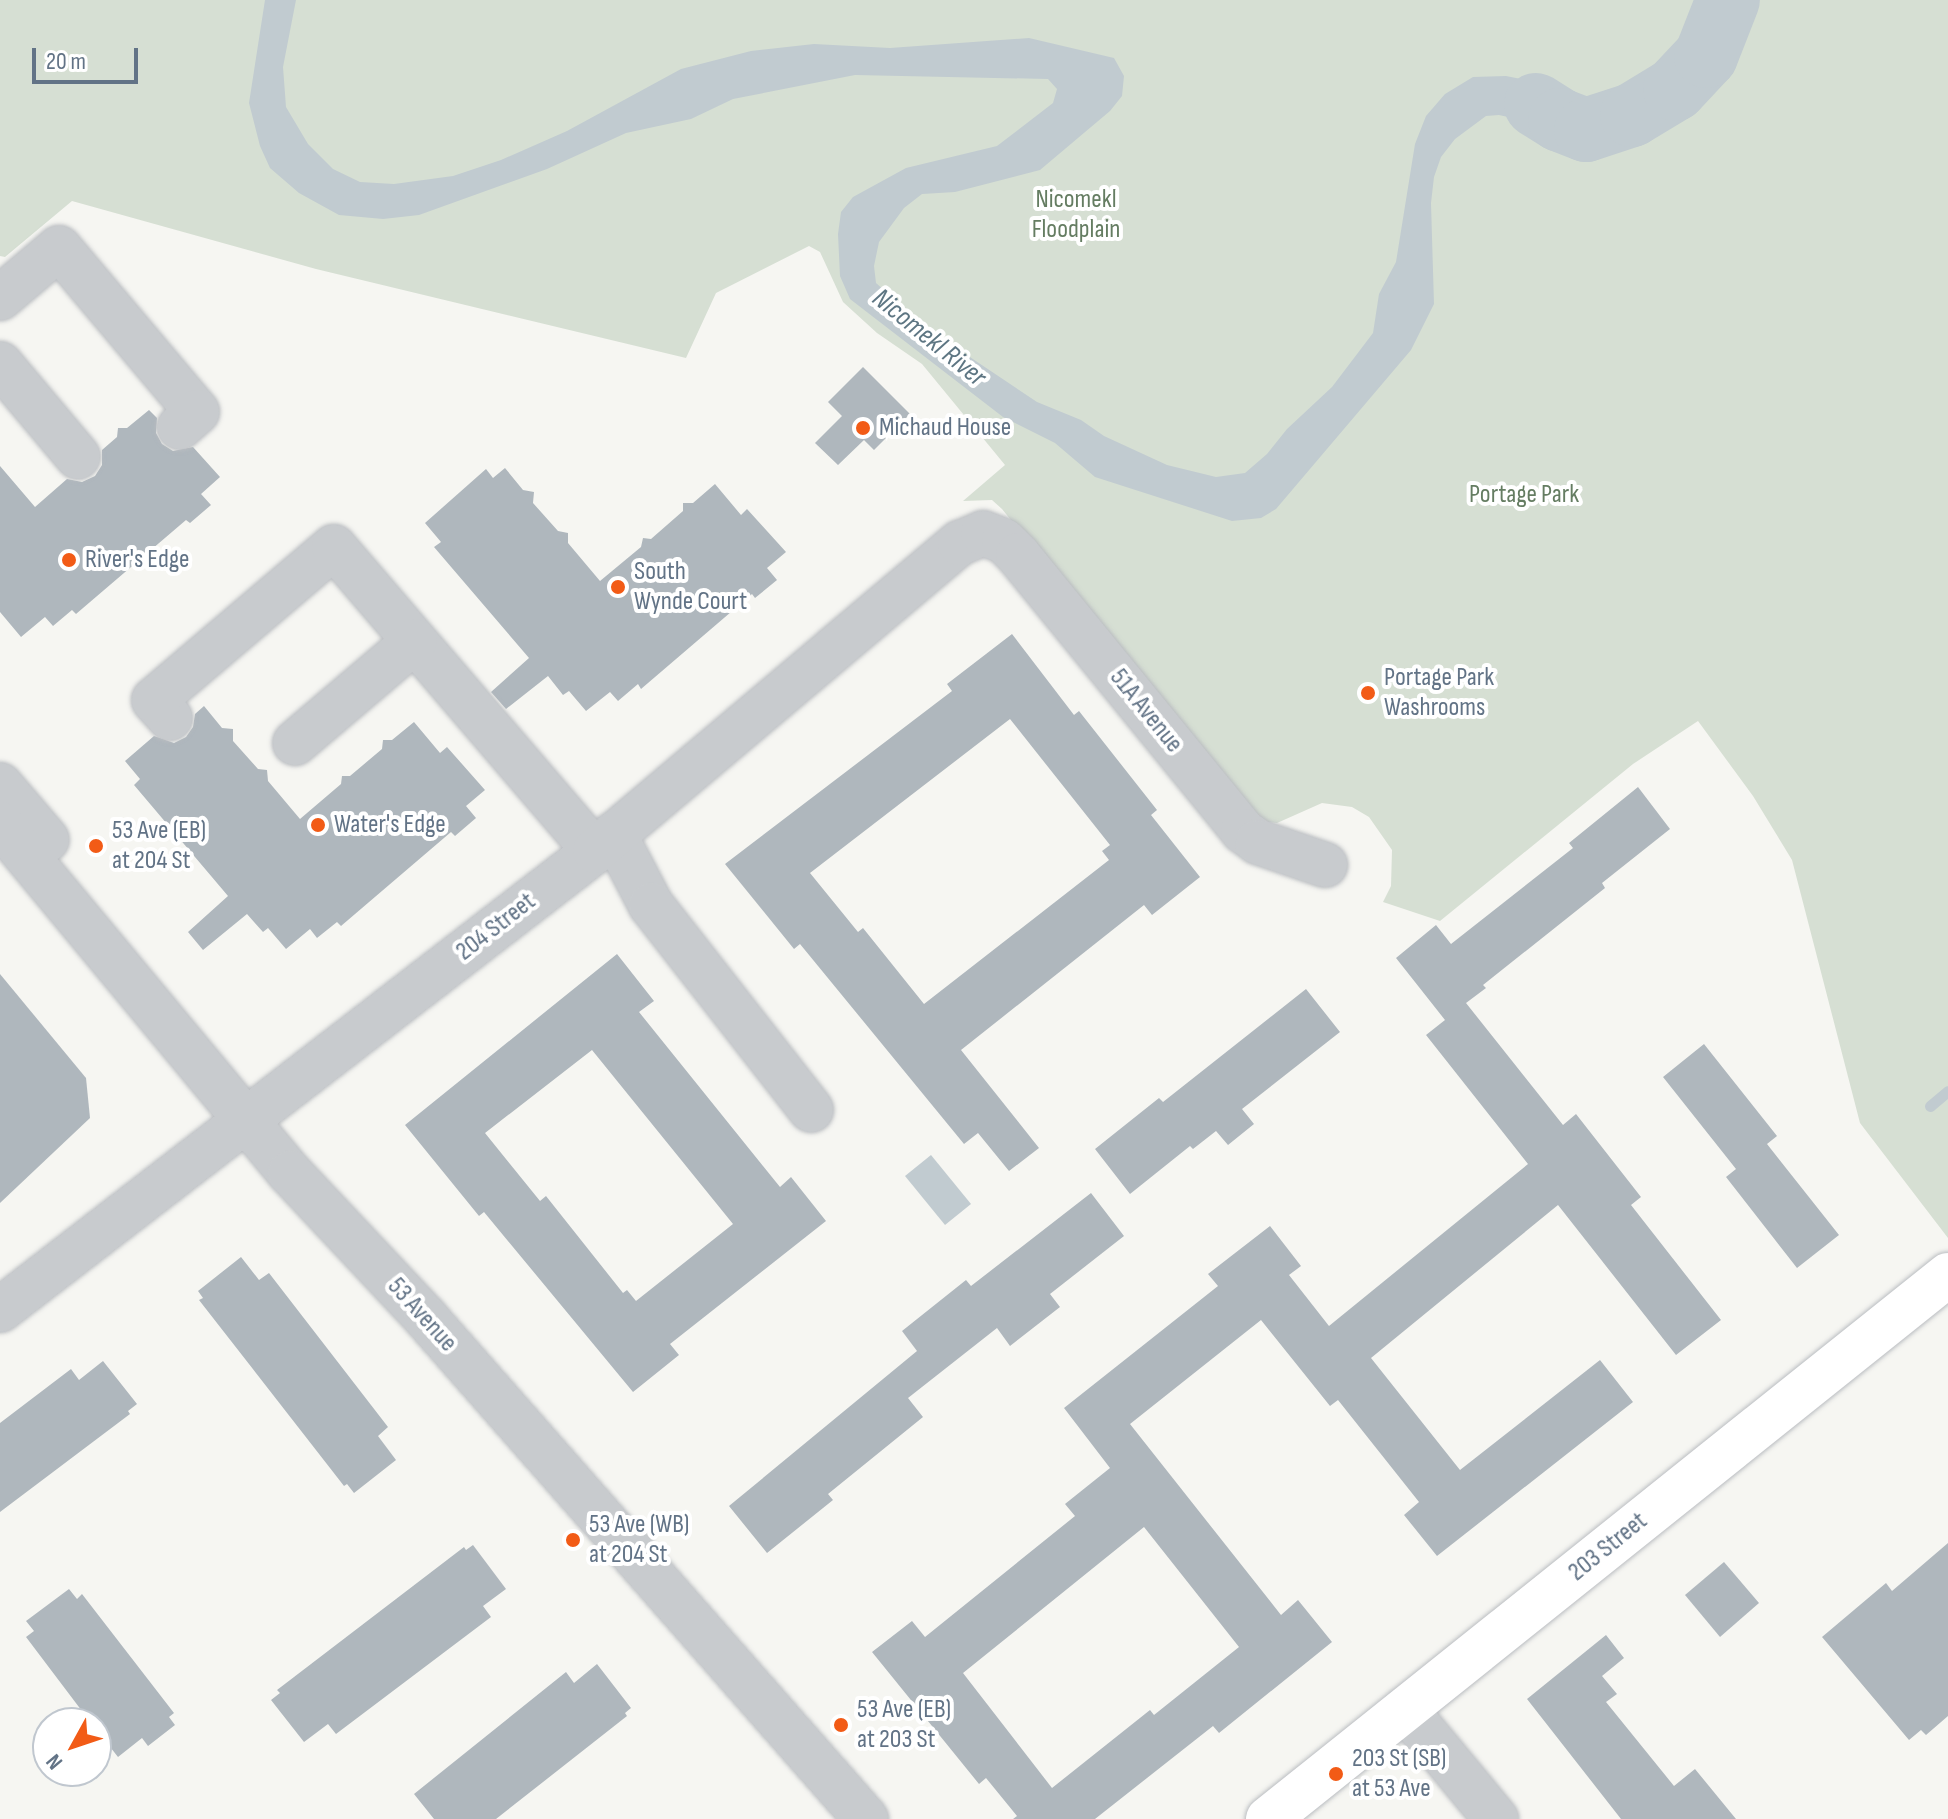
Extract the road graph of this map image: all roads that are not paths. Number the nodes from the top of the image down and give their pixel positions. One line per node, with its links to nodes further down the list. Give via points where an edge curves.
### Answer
1 (0, 298): 3 (street, via 59,248 197,412)
2 (0, 364): 4 (street)
3 (180, 427)
4 (78, 457)
5 (983, 533): 11 (street, 204 Street, via 960,543); 12 (street, 51A Avenue, via 1004,541 1018,555 1243,831 1258,842)
6 (415, 641): 7 (street, via 334,547 154,700); 8 (street); 11 (street)
7 (170, 718)
8 (295, 743)
9 (0, 785): 14 (street, 53 Avenue)
10 (0, 824): 14 (street, 53 Avenue)
11 (604, 842): 13 (street); 14 (street, 204 Street)
12 (1325, 865)
13 (811, 1110)
14 (258, 1111): 16 (street, 204 Street); 17 (street, 53 Avenue, via 290,1173); 17 (street, 53 Avenue, via 308,1149)
15 (1948, 1275): 18 (main road, 203 Street)
16 (0, 1310)
17 (426, 1318): 19 (street, 53 Avenue)
18 (1405, 1709): 20 (main road, 203 Street); 21 (street)
19 (864, 1813)
20 (1268, 1819)
21 (1496, 1819)

